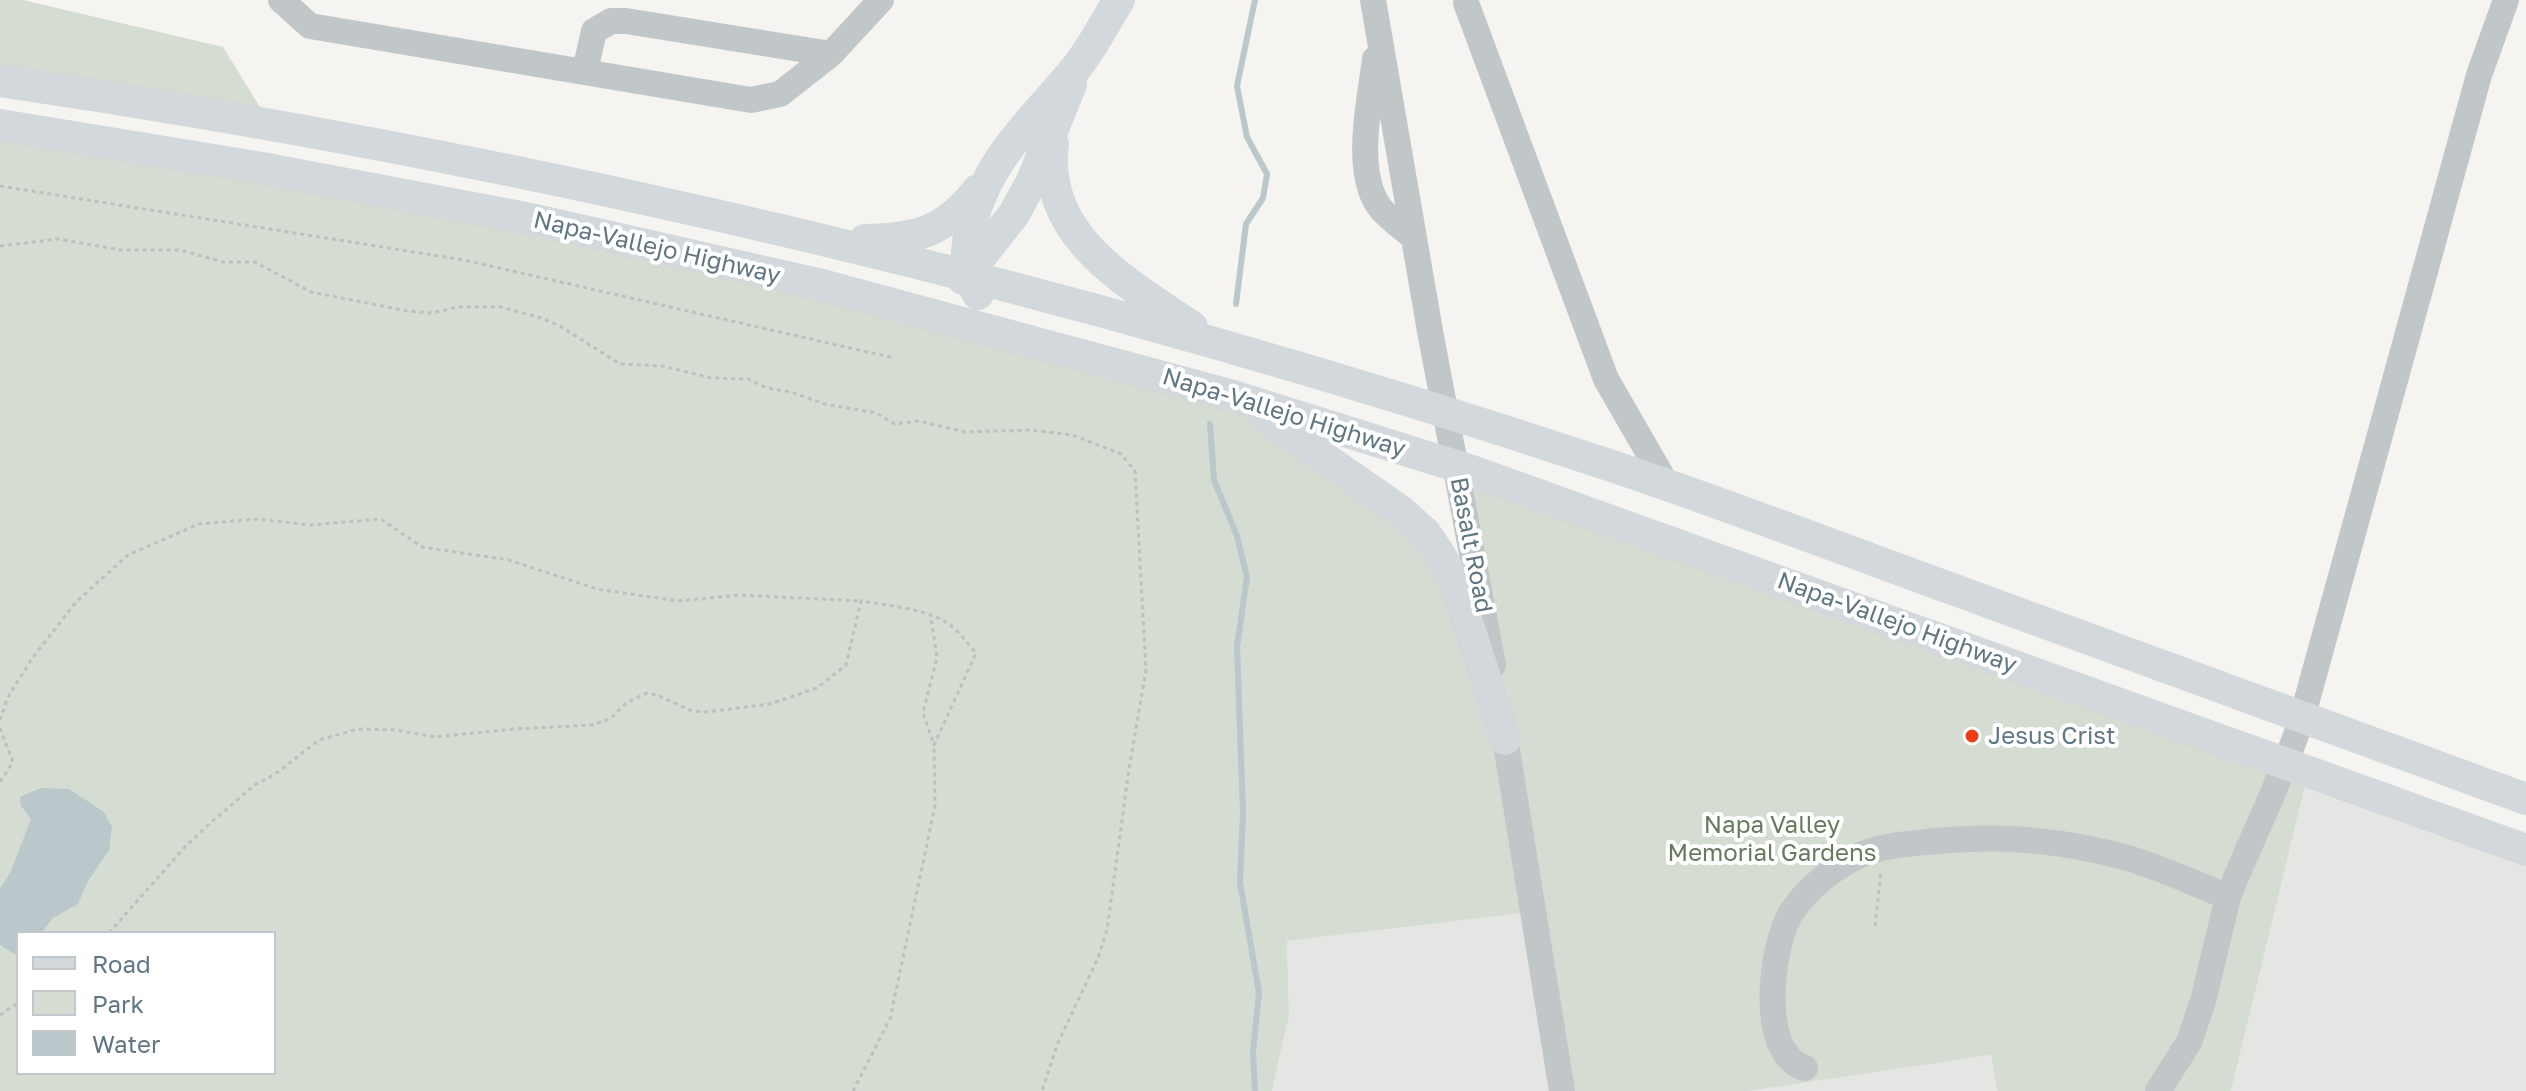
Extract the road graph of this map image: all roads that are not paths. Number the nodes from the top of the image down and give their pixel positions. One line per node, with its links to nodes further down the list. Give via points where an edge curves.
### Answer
1 (281, 0): 10 (street, via 310,26)
2 (881, 0): 8 (street)
3 (1119, 0): 9 (main road)
4 (1373, 0): 7 (street, Basalt Road)
5 (2506, 0): 23 (street, via 2479,75)
6 (1466, 3): 22 (street, via 1606,379)
7 (1379, 32): 15 (street, Basalt Road); 15 (street, via 1366,128 1366,173 1378,205)
8 (831, 54): 10 (street, via 780,94 751,100); 10 (street, via 611,21 594,31)
9 (1078, 66): 12 (main road); 14 (main road, via 1023,126)
10 (585, 71)
11 (0, 81): 16 (main road, Napa-Vallejo Highway, via 413,149)
12 (1060, 113): 17 (main road, via 1014,214); 20 (main road, via 1051,174 1069,224 1114,272)
13 (0, 125): 18 (main road, Napa-Vallejo Highway, via 536,220)
14 (986, 182): 16 (main road, via 949,221 930,231 904,238); 17 (main road, via 973,214)
15 (1414, 238): 24 (street, Basalt Road)
16 (828, 240): 17 (main road, Napa-Vallejo Highway)
17 (967, 276): 18 (main road, via 933,297); 19 (main road); 20 (main road, Napa-Vallejo Highway)
18 (900, 305): 19 (main road, Napa-Vallejo Highway)
19 (1006, 334): 21 (main road, Napa-Vallejo Highway)
20 (1214, 343): 22 (main road, Napa-Vallejo Highway)
21 (1233, 396): 24 (main road, via 1425,533 1455,585); 25 (main road, Napa-Vallejo Highway, via 1458,466)
22 (1667, 485): 23 (main road, Napa-Vallejo Highway)
23 (2302, 718): 25 (street); 26 (main road, Napa-Vallejo Highway)
24 (1505, 739): 30 (street, Basalt Road)
25 (2287, 763): 27 (main road, Napa-Vallejo Highway); 28 (street)
26 (2526, 799)
27 (2526, 850)
28 (2228, 897): 29 (street, via 2131,860 2000,837 1862,854 1837,867 1802,899 1781,932 1773,963 1773,1012 1787,1055); 31 (street, via 2189,1042)
29 (1805, 1068)
30 (1562, 1091)
31 (2158, 1091)

